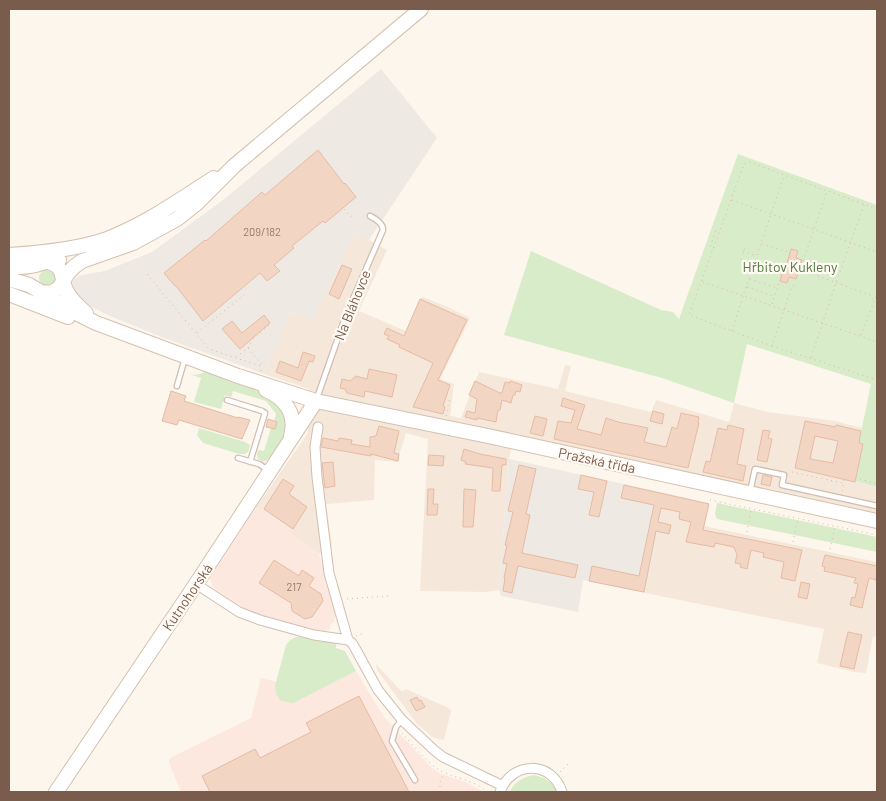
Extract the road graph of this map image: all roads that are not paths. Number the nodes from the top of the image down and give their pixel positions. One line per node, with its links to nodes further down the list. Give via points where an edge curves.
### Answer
1 (421, 9): 2 (main road)
2 (234, 166): 4 (main road, via 133,228); 9 (main road, via 176,219 133,243 82,261)
3 (370, 216): 17 (lane, Na Bláhovce, via 379,222 383,230 346,315)
4 (88, 245): 5 (main road); 6 (main road, via 60,260)
5 (9, 255)
6 (44, 264): 7 (main road, via 25,268); 9 (main road, via 57,266); 10 (main road, via 32,275)
7 (9, 266)
8 (9, 279): 10 (main road)
9 (62, 281): 10 (main road, via 55,291 46,293); 12 (main road, via 77,306)
10 (39, 290): 12 (main road, via 74,312)
11 (9, 294): 12 (main road, via 77,320)
12 (110, 328): 13 (main road)
13 (186, 356): 14 (main road); 15 (lane)
14 (238, 376): 17 (main road, Pražská třída); 19 (main road, via 276,395 285,404 293,424)
15 (176, 386)
16 (227, 400): 21 (lane, via 265,413)
17 (316, 400): 19 (main road, Kutnohorská); 23 (main road, Pražská třída)
18 (318, 427): 27 (street, via 315,448 317,477 329,573)
19 (288, 443): 22 (main road, Kutnohorská)
20 (238, 458): 21 (lane)
21 (250, 462): 22 (lane)
22 (270, 471): 26 (main road, Kutnohorská)
23 (745, 497): 24 (lane, via 755,469 784,475 782,485); 25 (main road, Pražská třída)
24 (877, 506)
25 (877, 521)
26 (196, 584): 27 (street, via 240,612 260,620 314,635); 31 (main road, Kutnohorská)
27 (348, 640): 28 (street, via 356,648 378,690)
28 (402, 720): 29 (lane, via 392,741); 30 (street, via 443,757)
29 (414, 780)
30 (502, 789): 32 (street, via 517,772 537,769 555,778)
31 (56, 792)
32 (562, 792)

